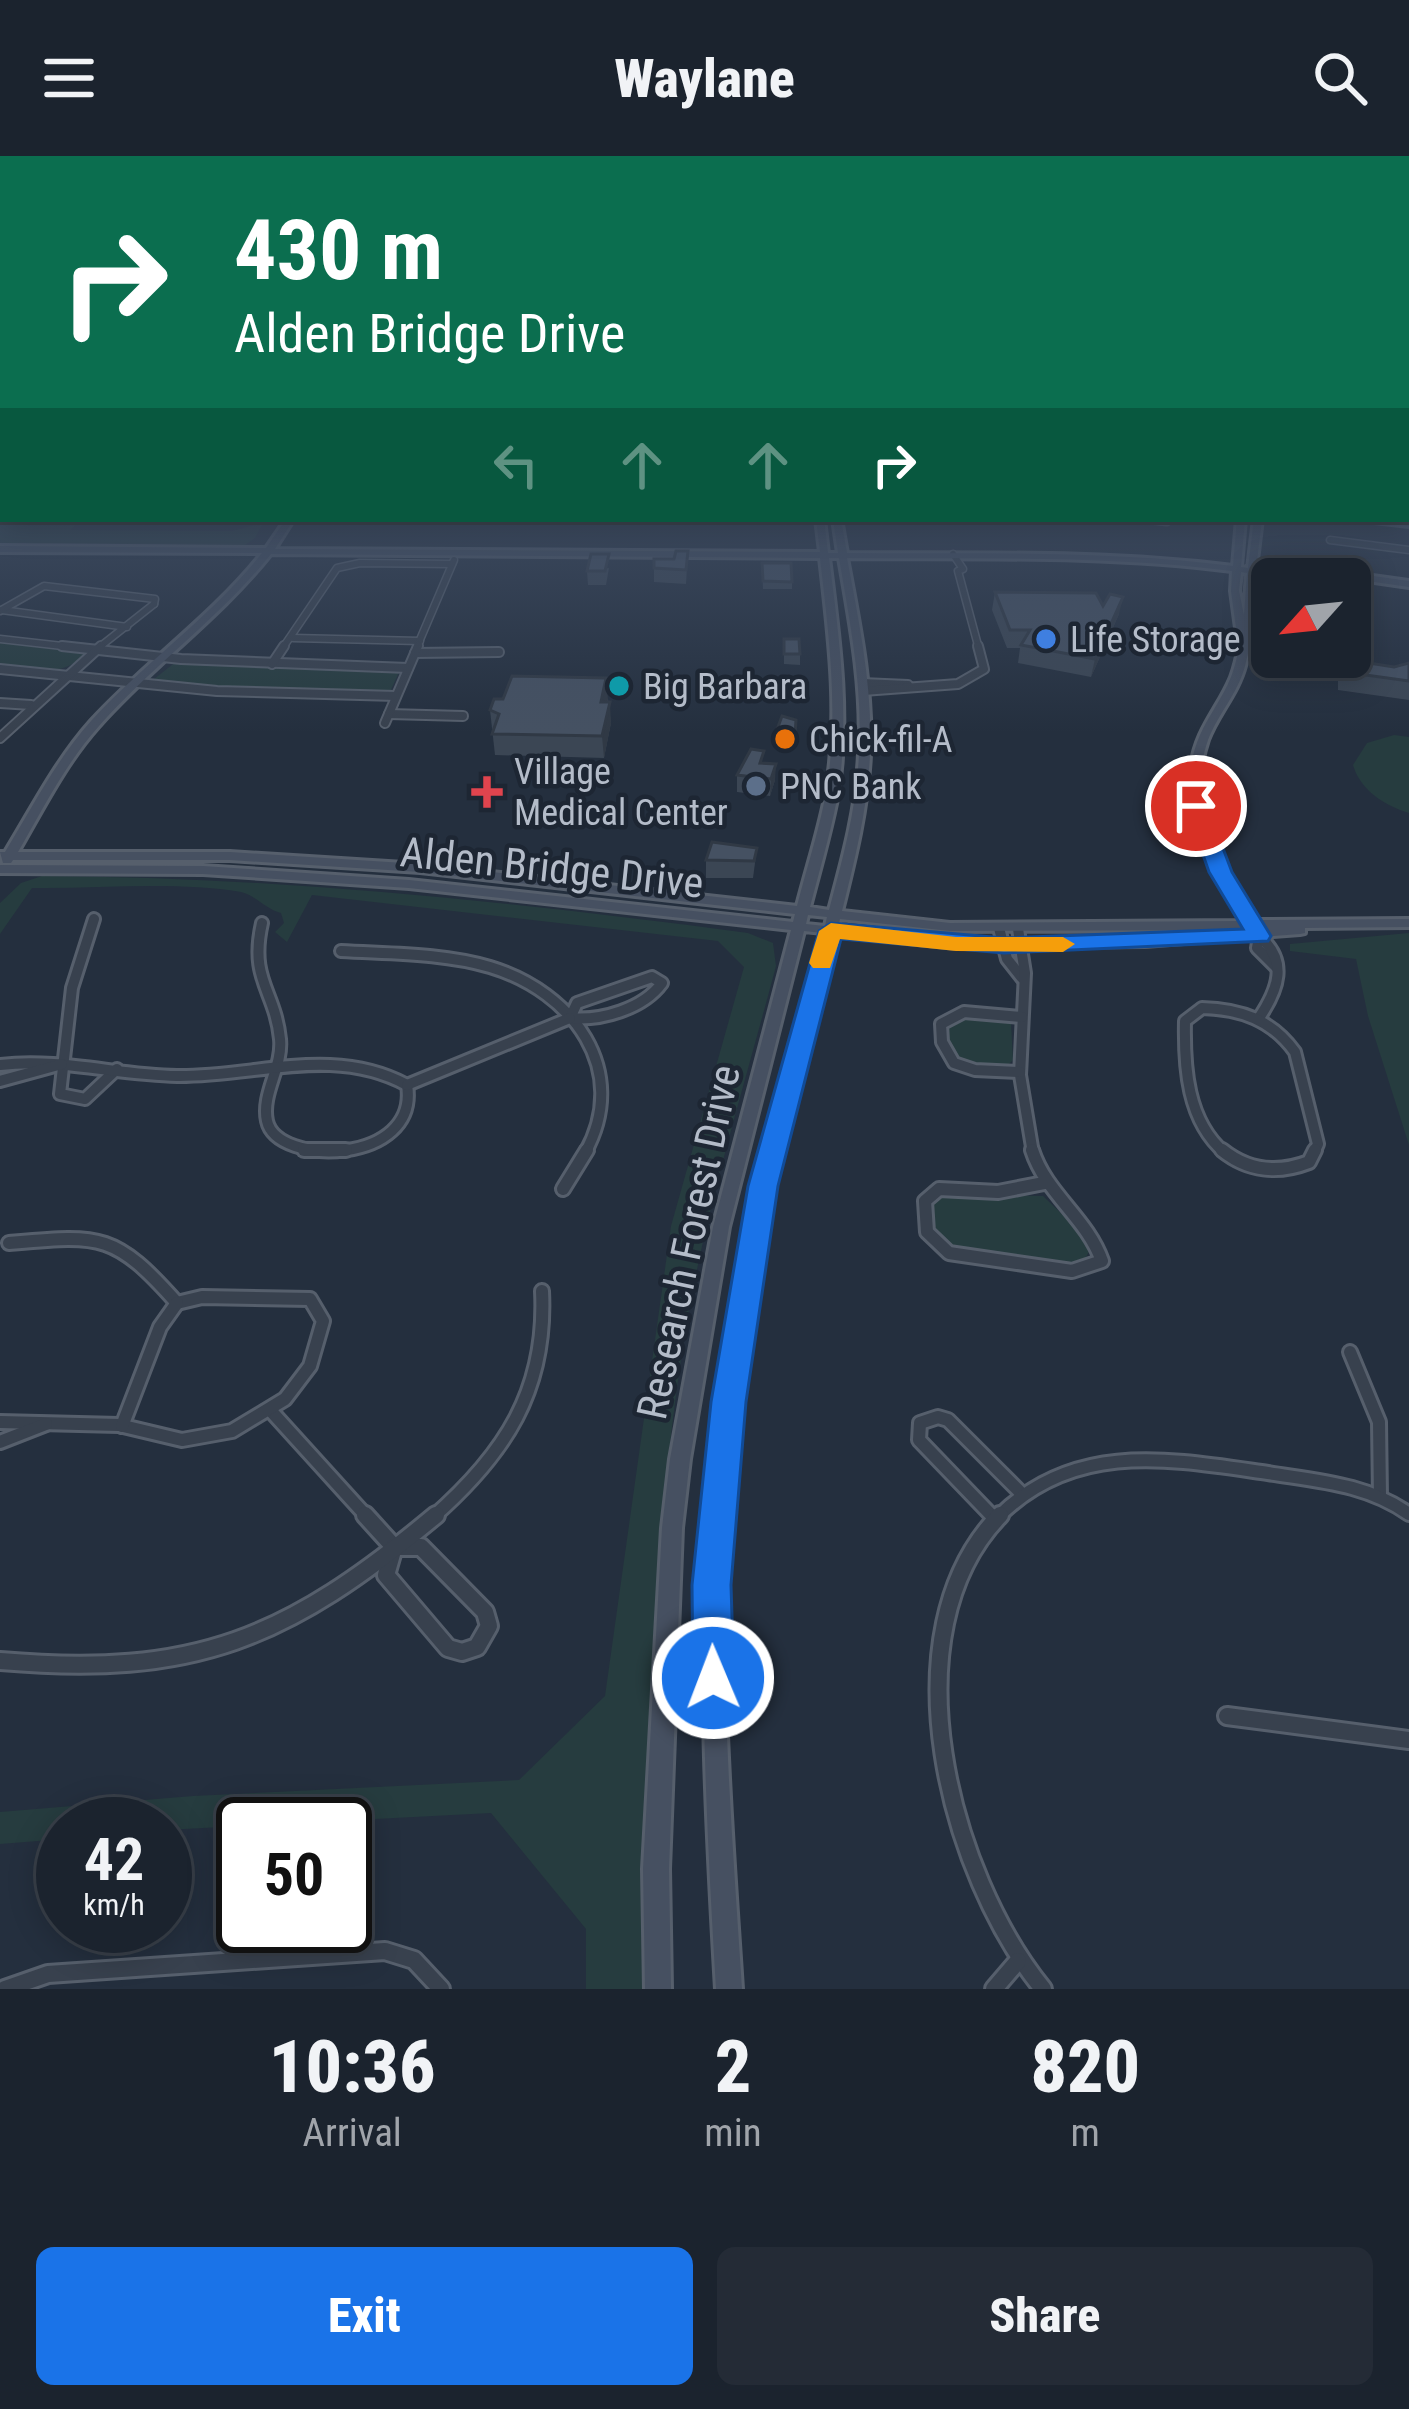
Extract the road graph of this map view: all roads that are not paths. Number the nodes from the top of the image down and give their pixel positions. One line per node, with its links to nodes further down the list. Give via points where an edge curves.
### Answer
1 (256, 563): 23 (main road)
2 (452, 563): 17 (street, via 337,568); 19 (street)
3 (825, 563): 24 (main road, Research Forest Drive)
4 (844, 563): 31 (main road, Research Forest Drive)
5 (948, 563): 31 (street, via 958,572 984,669 958,684)
6 (1209, 563): 9 (main road)
7 (1224, 563): 9 (main road)
8 (1251, 563): 10 (main road)
9 (1236, 564): 10 (main road); 16 (main road)
10 (1250, 566): 12 (main road); 16 (main road)
11 (1371, 585): 12 (main road)
12 (1394, 586): 13 (main road)
13 (1409, 588)
14 (1, 610): 15 (street); 15 (street, via 28,591 154,604)
15 (127, 627): 20 (street)
16 (1243, 636): 41 (main road, via 1239,667 1202,744 1194,783 1208,845)
17 (293, 638): 19 (street); 25 (street)
18 (0, 639): 20 (street)
19 (420, 641): 22 (street)
20 (96, 651): 23 (street); 28 (street)
21 (499, 652): 22 (street)
22 (415, 653): 26 (street)
23 (165, 657): 25 (street); 30 (main road)
24 (836, 659): 29 (main road, Research Forest Drive); 31 (main road, via 850,684)
25 (272, 664): 26 (street)
26 (408, 668): 32 (street)
27 (0, 669): 28 (street)
28 (63, 676): 30 (street); 34 (street)
29 (839, 682): 36 (main road); 39 (main road, Research Forest Drive, via 835,778)
30 (135, 684): 32 (street); 38 (main road, via 67,758)
31 (863, 687): 36 (main road, Research Forest Drive)
32 (396, 696): 35 (street, via 387,719)
33 (0, 704): 34 (street)
34 (31, 705): 37 (street)
35 (464, 716)
36 (865, 716): 43 (main road, Research Forest Drive, via 859,802)
37 (1, 736)
38 (2, 865): 39 (main road, Alden Bridge Drive, via 320,877)
39 (800, 918): 43 (main road, Alden Bridge Drive); 85 (main road, Research Forest Drive, via 721,1227 680,1459 657,1846)
40 (94, 919): 56 (street, via 72,988)
41 (1250, 922): 45 (main road, Alden Bridge Drive); 47 (main road, Alden Bridge Drive); 48 (main road)
42 (262, 923): 58 (street, via 255,975 278,1028)
43 (832, 923): 46 (main road, Alden Bridge Drive); 49 (main road, Alden Bridge Drive); 86 (main road, Research Forest Drive, via 763,1186 728,1402 712,1585)
44 (1409, 923): 45 (main road, Alden Bridge Drive)
45 (1311, 927): 48 (main road, Alden Bridge Drive)
46 (999, 928): 47 (main road, Alden Bridge Drive); 49 (street)
47 (1018, 929): 50 (street)
48 (1259, 936): 50 (main road, Alden Bridge Drive); 55 (street, via 1257,948 1277,968 1273,999)
49 (1004, 946): 50 (main road, Alden Bridge Drive); 52 (street)
50 (1024, 946): 52 (street)
51 (341, 951): 54 (street, via 482,962 523,977)
52 (1022, 978): 53 (street)
53 (1022, 1017): 60 (street); 60 (street, via 964,1012 940,1024 944,1058 968,1069)
54 (570, 1018): 54 (street, via 592,1020 656,994 662,983 647,977 598,994 572,1007); 62 (street); 64 (street, via 595,1050 607,1084 602,1120)
55 (1259, 1018): 55 (street, via 1218,1008 1189,1013 1185,1070 1216,1148 1250,1166 1294,1169 1318,1144 1295,1052)
56 (62, 1064): 57 (street); 59 (street); 59 (street, via 60,1094 78,1101); 61 (street)
57 (0, 1065)
58 (279, 1066): 59 (street, via 198,1076); 62 (street, via 385,1073); 62 (street, via 267,1124 284,1143 309,1148 343,1152 381,1141 406,1119)
59 (117, 1070)
60 (1020, 1072): 63 (street)
61 (0, 1081)
62 (406, 1085)
63 (1044, 1184): 63 (street, via 939,1189 925,1201 923,1229 949,1253 1072,1270 1102,1261 1098,1242)
64 (563, 1189)
65 (9, 1243): 67 (street, via 85,1237 120,1244)
66 (542, 1291): 78 (street, via 541,1354 518,1419 473,1478)
67 (177, 1303): 69 (street, via 295,1296 320,1305 323,1332 310,1370); 72 (street)
68 (1350, 1352): 75 (street, via 1382,1420)
69 (271, 1411): 72 (street, via 192,1440); 78 (street)
70 (0, 1422): 71 (street)
71 (46, 1424): 72 (street); 73 (street)
72 (122, 1426)
73 (0, 1442)
74 (1021, 1493): 75 (street, via 1093,1462 1145,1456); 77 (street); 77 (street, via 948,1420 920,1423 919,1440)
75 (1380, 1497): 76 (street)
76 (1409, 1514)
77 (994, 1518): 82 (street, via 949,1596 939,1685 961,1843 981,1899)
78 (394, 1547): 78 (street, via 421,1547 485,1612 489,1626 477,1647 448,1648 400,1592 386,1575); 79 (street, via 306,1610 201,1654 98,1669)
79 (0, 1661)
80 (1227, 1716): 81 (street)
81 (1409, 1740)
82 (1018, 1961): 87 (street); 88 (street)
83 (4, 1989): 84 (street, via 48,1974 385,1951 413,1960)
84 (441, 1989)
85 (658, 1989)
86 (729, 1989)
87 (994, 1989)
88 (1043, 1989)

